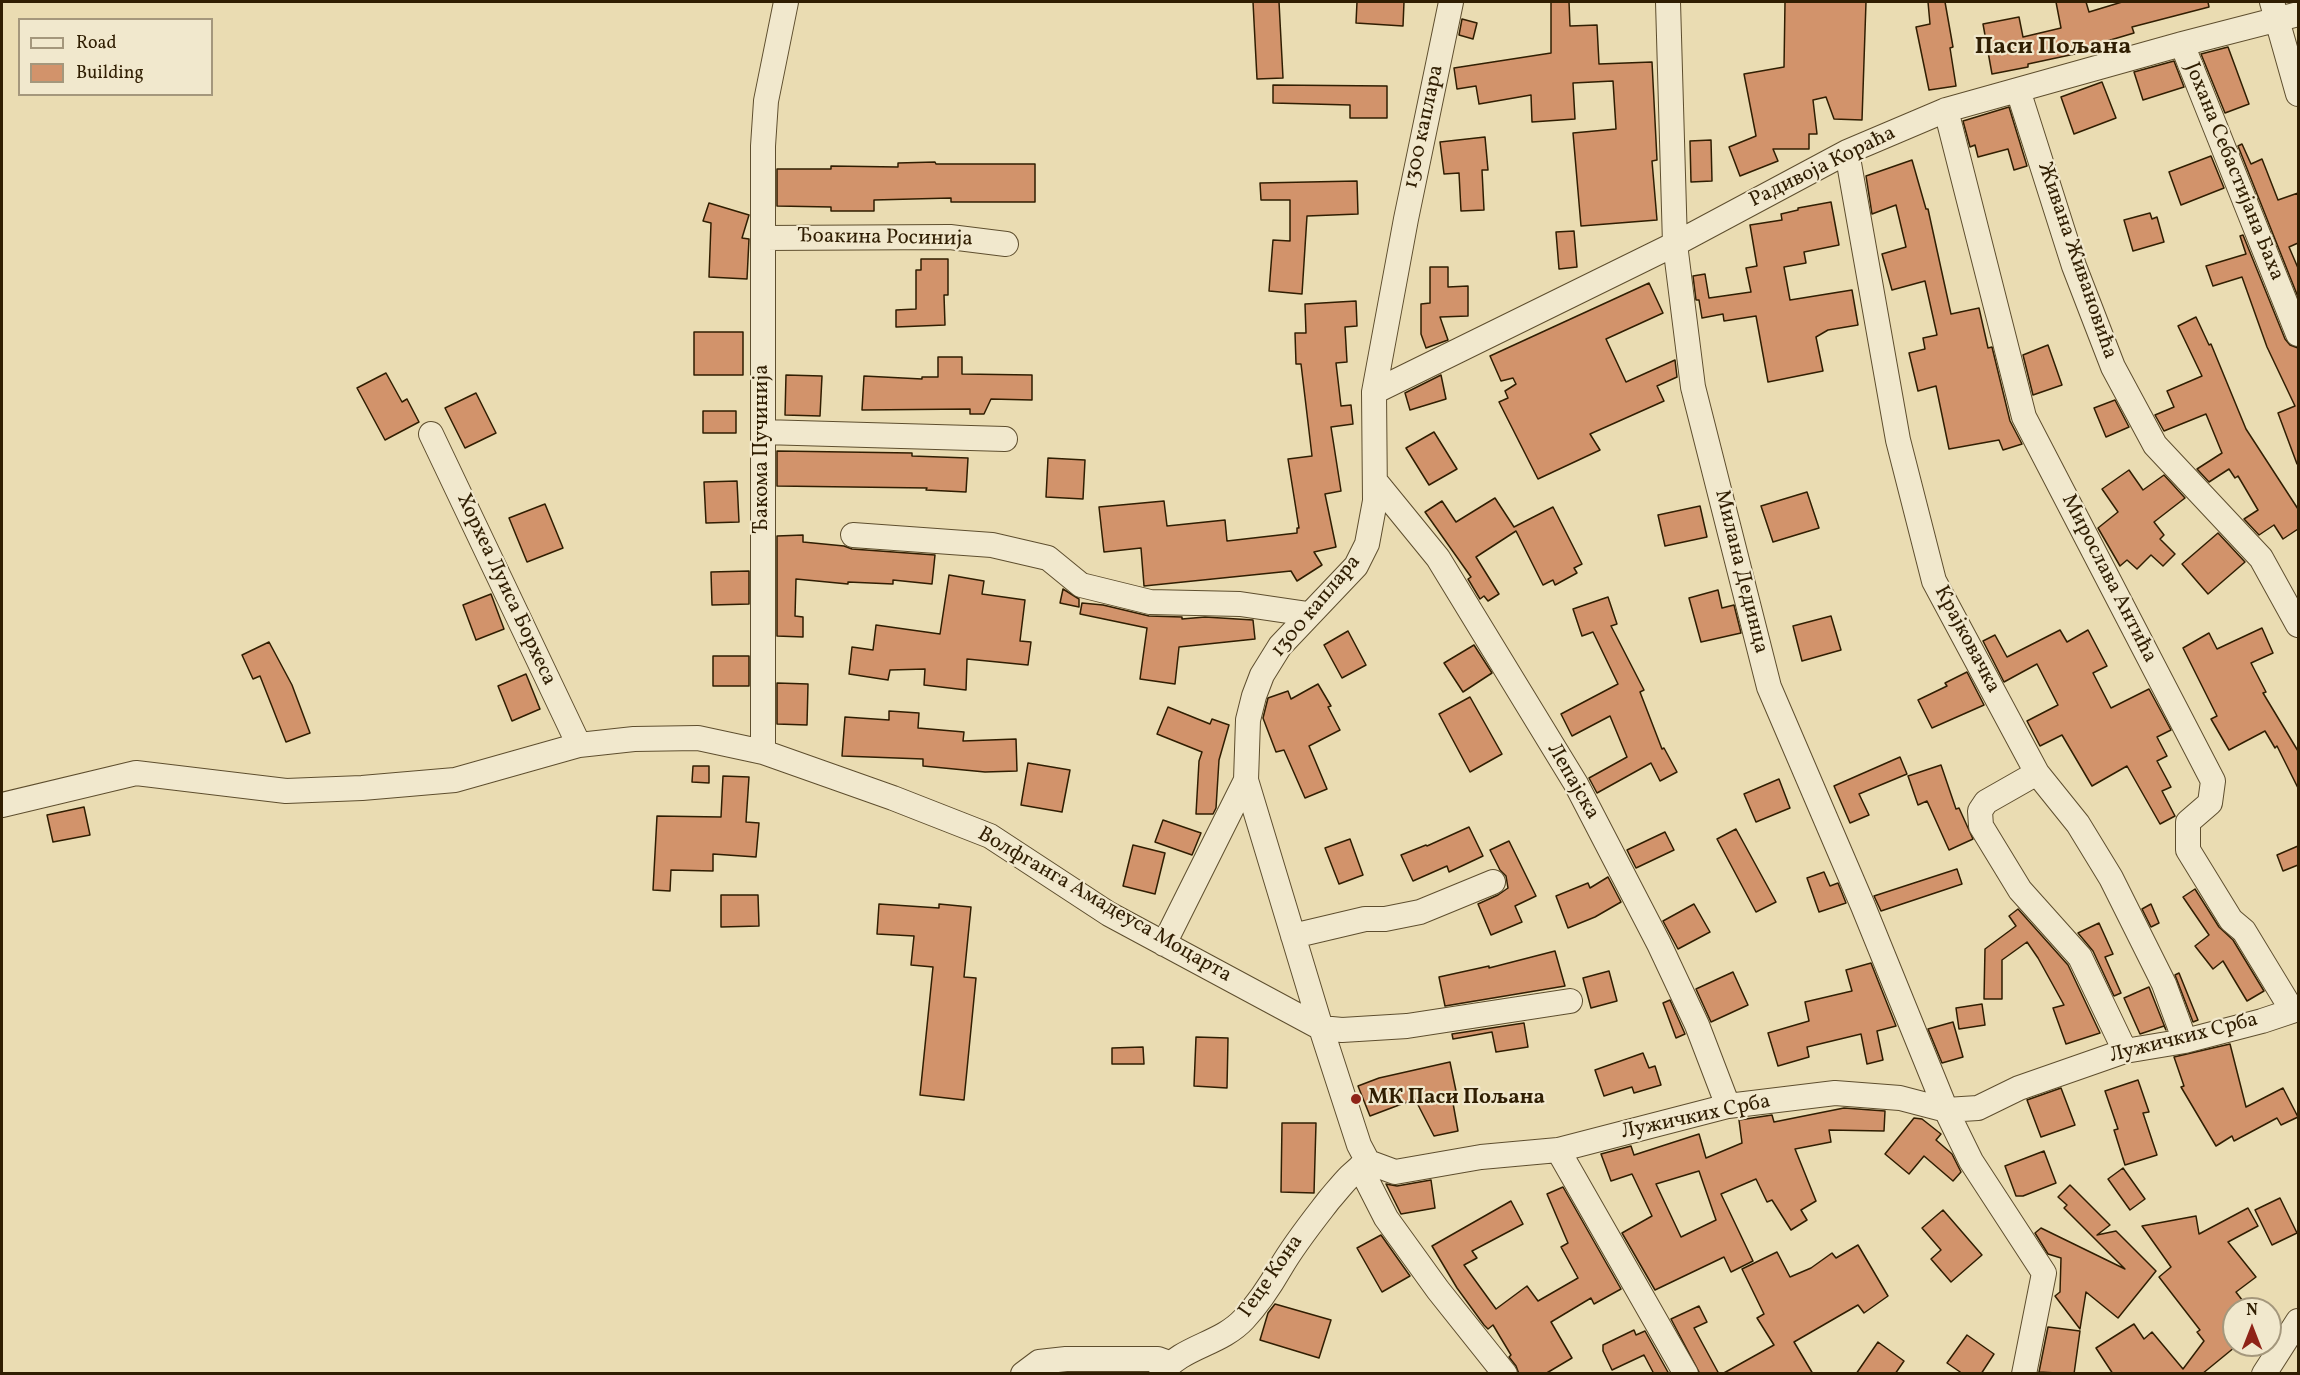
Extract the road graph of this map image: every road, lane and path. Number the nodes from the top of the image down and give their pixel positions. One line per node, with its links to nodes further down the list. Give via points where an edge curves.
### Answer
1 (786, 2): 10 (street, Ђакома Пучинија, via 766,101)
2 (1451, 2): 14 (street, 1300 каплара)
3 (1668, 2): 12 (street, Милана Дединца)
4 (2282, 12): 5 (street, Радивоја Кораћа); 7 (street)
5 (2182, 44): 6 (street, Радивоја Кораћа); 13 (street, Јохана Себастијана Баха)
6 (2018, 90): 8 (street, Радивоја Кораћа); 21 (street, Живана Живановића, via 2074,266 2113,367 2154,445 2261,558)
7 (2298, 94)
8 (1946, 110): 9 (street, Радивоја Кораћа); 31 (street, Мирослава Антића, via 2024,417 2213,781 2210,803 2188,822 2188,850 2231,920 2244,932)
9 (1847, 152): 12 (street, Радивоја Кораћа); 24 (street, Крајковачка, via 1898,440 1934,581)
10 (764, 238): 11 (street, Ђоакина Росинија, via 950,237); 15 (street, Ђакома Пучинија)
11 (1006, 244)
12 (1675, 244): 14 (street, Радивоја Кораћа); 36 (street, Милана Дединца, via 1693,387 1770,687)
13 (2298, 334)
14 (1374, 392): 18 (street, 1300 каплара)
15 (763, 432): 17 (street); 23 (street, Ђакома Пучинија)
16 (431, 434): 22 (street, Хорхеа Луиса Борхеса)
17 (1005, 439)
18 (1376, 482): 20 (street, 1300 каплара, via 1367,544 1356,566); 35 (street, Лепајска, via 1438,558 1576,784 1688,1005)
19 (853, 535): 20 (street, via 993,545 1048,558 1081,585 1150,602 1240,604)
20 (1308, 614): 25 (street, 1300 каплара, via 1280,646 1254,696 1248,720)
21 (2298, 626)
22 (579, 745): 23 (street, Волфганга Амадеуса Моцарта, via 698,738); 26 (street, Волфганга Амадеуса Моцарта, via 454,780 286,791 136,773)
23 (763, 752): 29 (street, Волфганга Амадеуса Моцарта, via 990,836 1109,914)
24 (2037, 773): 33 (street, Крајковачка, via 2078,824 2111,878 2164,984); 34 (street, via 1986,802 1980,811 1981,826 2020,890 2080,957)
25 (1246, 780): 28 (street, 1300 каплара); 29 (street)
26 (2, 805)
27 (1493, 882): 28 (street, via 1420,912)
28 (1293, 936): 32 (street, 1300 каплара)
29 (1164, 944): 32 (street, Волфганга Амадеуса Моцарта)
30 (1570, 1001): 32 (street, via 1407,1026)
31 (2296, 1008): 33 (street, Лужичких Срба)
32 (1321, 1028): 38 (street, 1300 каплара)
33 (2185, 1041): 34 (street, Лужичких Срба)
34 (2125, 1051): 36 (street, Лужичких Срба, via 2019,1088 1978,1108)
35 (1728, 1106): 36 (street, Лужичких Срба, via 1844,1093 1900,1098); 37 (street, Лужичких Срба)
36 (1946, 1110): 44 (street, Милана Дединца, via 1971,1161 2044,1273)
37 (1558, 1150): 38 (street, Лужичких Срба, via 1481,1157 1395,1172); 43 (street)
38 (1364, 1164): 40 (street, Геце Кона, via 1347,1178 1305,1231 1242,1321 1211,1342 1185,1352); 42 (street, 1300 каплара, via 1386,1218)
39 (2298, 1321): 45 (street)
40 (1165, 1368): 41 (street, via 1158,1359 1066,1359 1039,1362)
41 (1023, 1374)
42 (1505, 1374)
43 (1686, 1374)
44 (2024, 1374)
45 (2264, 1374)

